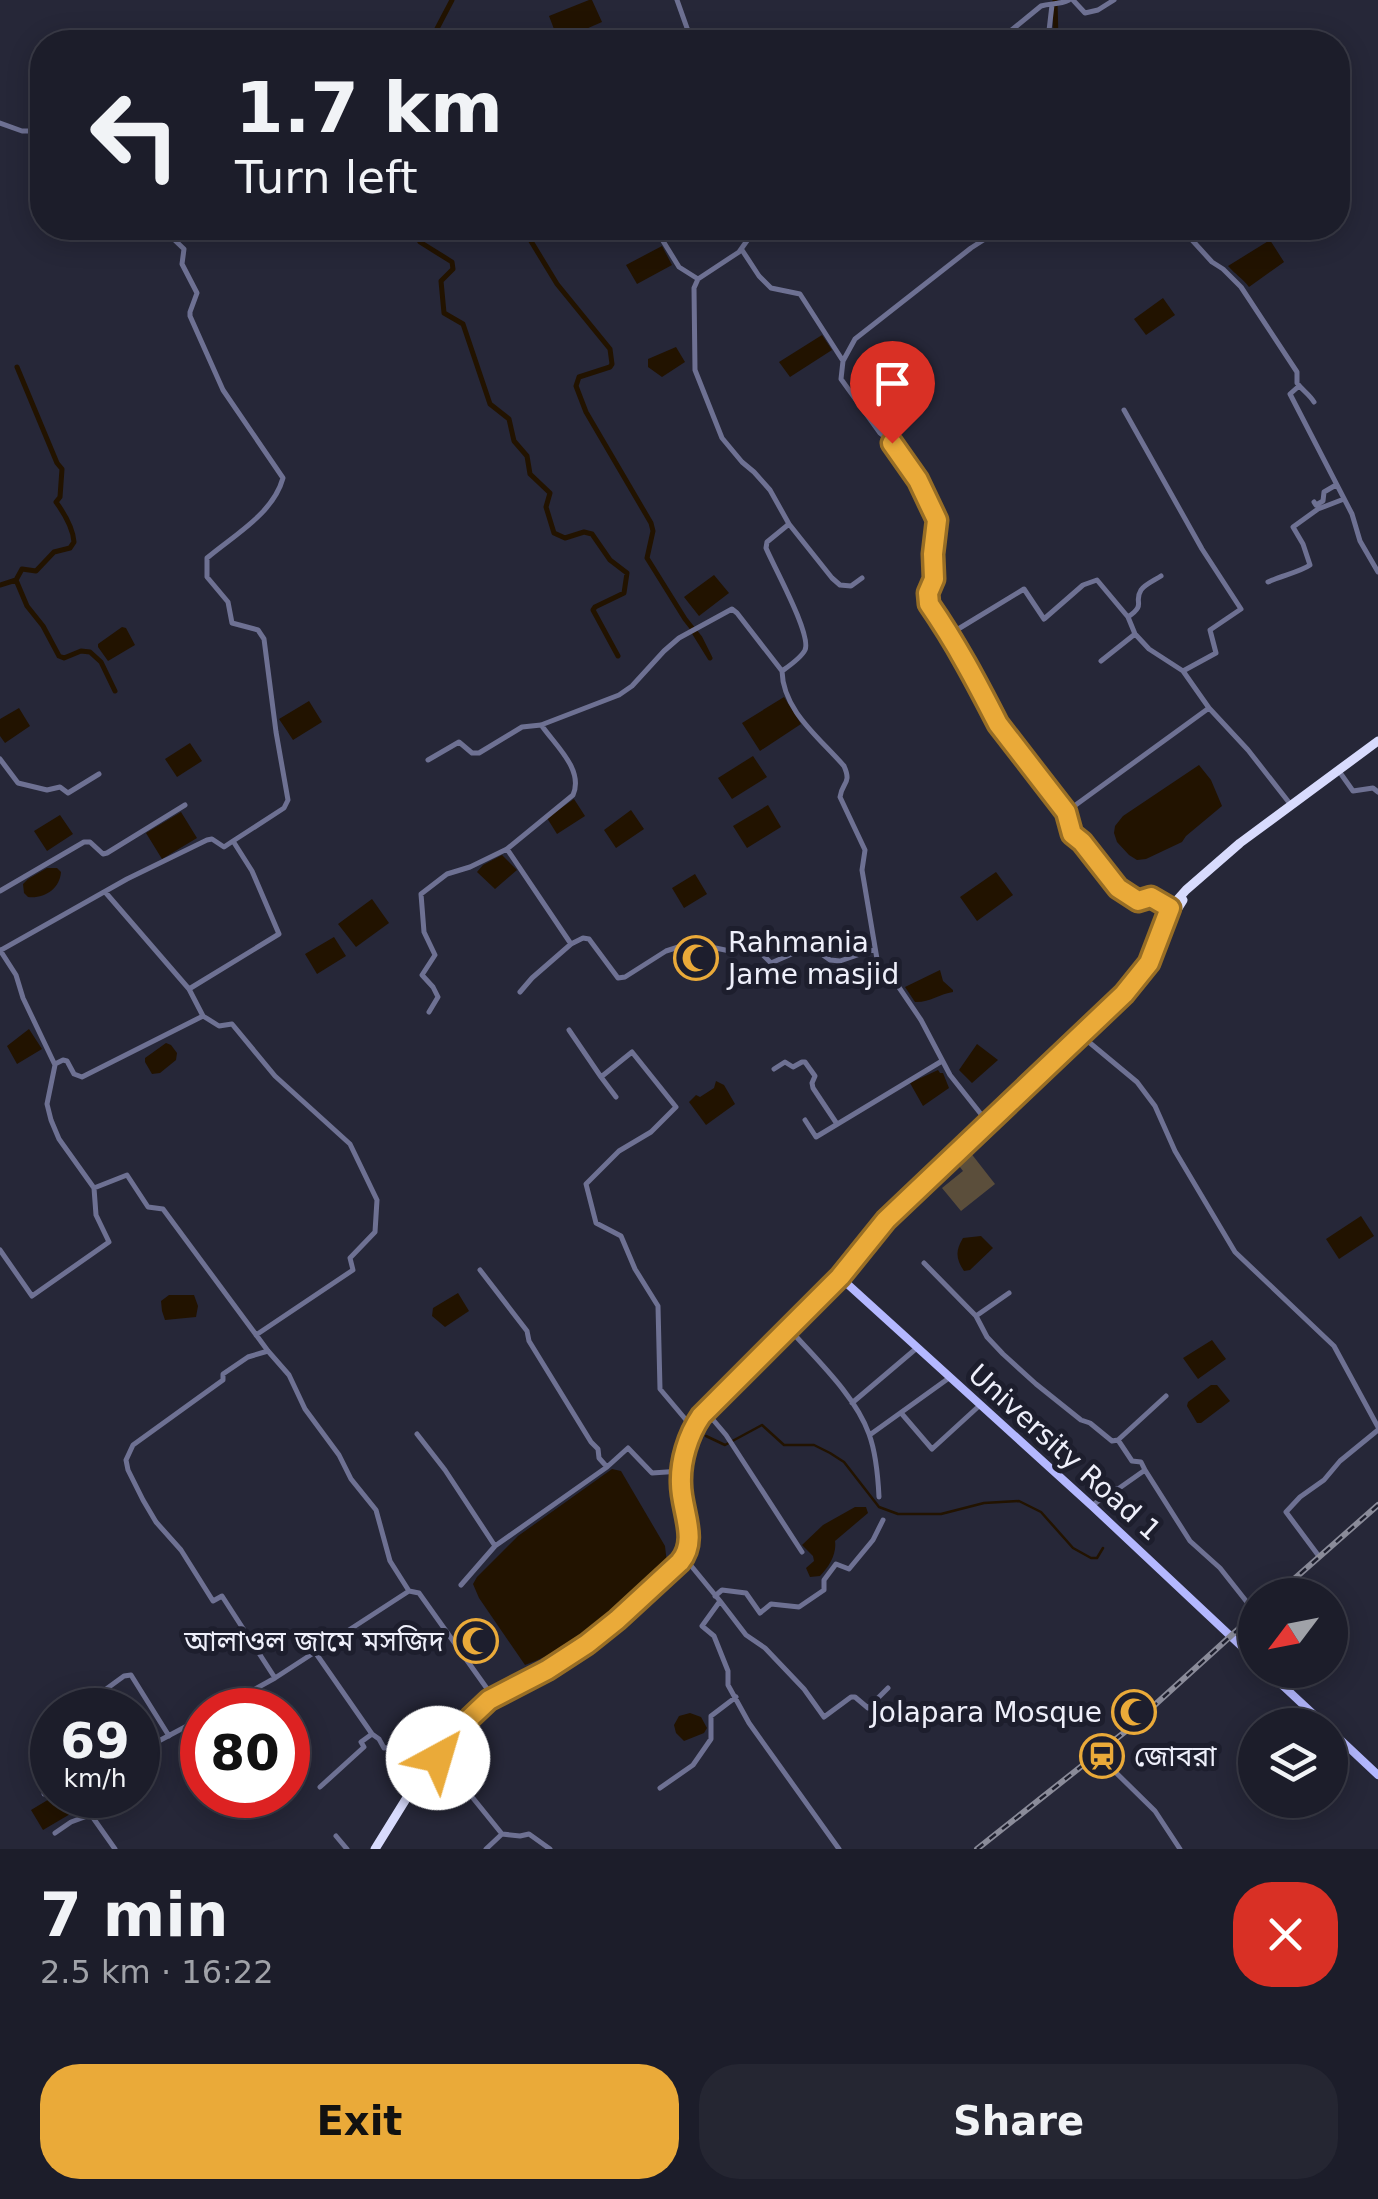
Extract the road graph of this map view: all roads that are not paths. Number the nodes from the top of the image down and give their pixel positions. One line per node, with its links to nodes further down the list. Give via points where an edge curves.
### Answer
1 (676, 0): 5 (street)
2 (1071, 0): 3 (street, via 1085,13); 4 (street)
3 (1114, 0)
4 (1052, 5): 6 (street); 7 (street)
5 (687, 30)
6 (1012, 30)
7 (1048, 30)
8 (0, 123): 9 (street)
9 (30, 131)
10 (175, 240): 46 (street, via 184,249 182,264 197,293 190,316 224,390 283,478 251,524 207,558 207,577 228,602 232,623 258,630 264,639 288,800)
11 (662, 240): 16 (street, via 679,267)
12 (749, 240): 15 (street)
13 (983, 240): 17 (street, via 856,337)
14 (1192, 240): 18 (street, via 1241,287 1298,372)
15 (742, 249): 16 (street); 17 (street, via 772,288 800,294)
16 (698, 279): 24 (street, via 695,370 722,438 770,490)
17 (843, 361): 30 (street, via 842,379 910,466 937,520 928,599)
18 (1299, 386): 19 (street); 21 (street, via 1290,394)
19 (1314, 402)
20 (1124, 410): 33 (street, via 1241,609 1210,630 1216,653)
21 (1336, 485): 22 (street); 23 (street, via 1324,492 1324,501)
22 (1344, 499): 25 (street); 28 (street, via 1293,527 1310,564)
23 (1314, 502)
24 (789, 524): 27 (street, via 840,585); 34 (street, via 766,548 806,642)
25 (1378, 572)
26 (1161, 576): 29 (street, via 1141,590 1137,611)
27 (862, 578)
28 (1268, 582)
29 (1128, 618): 30 (street, via 1098,580 1044,619 1024,589); 31 (street)
30 (950, 634): 45 (street, via 998,724)
31 (1135, 634): 32 (street); 33 (street)
32 (1100, 661)
33 (1183, 671): 35 (street)
34 (782, 672): 36 (street, via 732,609 679,638 619,695); 53 (street, via 796,713 848,774 840,797 865,850)
35 (1209, 708): 44 (street); 45 (street)
36 (542, 725): 39 (street, via 522,727 479,753 456,742); 47 (street, via 578,784 574,795)
37 (1378, 744): 41 (highway); 44 (highway)
38 (0, 759): 40 (street, via 18,783 68,793)
39 (428, 760)
40 (100, 774)
41 (1341, 774): 42 (street, via 1353,791); 59 (highway, via 1188,894 1153,967)
42 (1378, 792)
43 (186, 805): 48 (street, via 107,854 86,841)
44 (1291, 805): 50 (highway)
45 (1066, 812): 50 (street, via 1072,834 1124,894 1138,901 1156,898)
46 (233, 841): 49 (street, via 224,848 207,840); 54 (street, via 279,934)
47 (507, 849): 51 (street); 56 (street, via 446,874 422,894 424,932 436,955 422,975 438,997)
48 (0, 891)
49 (105, 892): 52 (street); 54 (street)
50 (1170, 908): 66 (highway, via 1141,974)
51 (571, 944): 53 (street, via 589,940 621,979 691,943 730,952 755,947 772,963 810,946 840,961); 55 (street)
52 (0, 950): 61 (street)
53 (875, 950): 60 (street, via 878,965 921,1020)
54 (189, 988): 57 (street)
55 (520, 992)
56 (429, 1012)
57 (203, 1016): 61 (street, via 82,1077 67,1061); 76 (street, via 220,1026 232,1024 275,1076 350,1144 377,1200 375,1232 350,1258 353,1270)
58 (570, 1030): 63 (street)
59 (1084, 1038): 72 (highway, via 889,1220); 86 (street, via 1137,1082 1236,1254 1334,1346)
60 (942, 1061): 66 (street); 67 (street)
61 (55, 1065): 68 (street, via 50,1120)
62 (774, 1069): 67 (street, via 805,1062 815,1076 812,1088)
63 (601, 1077): 64 (street); 85 (street, via 632,1052 676,1108 586,1184 596,1223 621,1236 658,1306 660,1389)
64 (616, 1098)
65 (805, 1120): 67 (street, via 816,1137)
66 (988, 1123): 85 (highway, via 886,1220 840,1277)
67 (837, 1124)
68 (94, 1188): 69 (street, via 96,1216 109,1242 32,1296); 76 (street, via 127,1175 148,1207 162,1209)
69 (0, 1250)
70 (924, 1263): 74 (street)
71 (480, 1270): 90 (street, via 527,1331)
72 (843, 1280): 77 (main road, University Road 1); 84 (highway)
73 (1009, 1293): 74 (street)
74 (976, 1316): 89 (street, via 1036,1384)
75 (792, 1332): 81 (street)
76 (256, 1334): 78 (street)
77 (918, 1347): 79 (main road, University Road 1); 81 (street)
78 (268, 1350): 102 (street, via 376,1510 390,1561); 106 (street, via 224,1374 133,1445 126,1460 156,1522 213,1601 222,1596)
79 (950, 1378): 82 (main road, University Road 1); 83 (street)
80 (1166, 1396): 89 (street)
81 (852, 1403): 88 (street)
82 (980, 1406): 83 (street, via 932,1449); 94 (main road, University Road 1)
83 (902, 1414): 88 (street)
84 (709, 1415): 97 (street); 99 (highway, via 687,1470 694,1536)
85 (693, 1428): 92 (highway)
86 (1378, 1428): 98 (street, via 1286,1512)
87 (418, 1434): 96 (street)
88 (870, 1435): 93 (street)
89 (1118, 1440): 91 (street)
90 (607, 1467): 92 (street, via 628,1448 652,1473); 96 (street)
91 (1145, 1470): 94 (street); 101 (street, via 1190,1541)
92 (681, 1471): 113 (highway, via 686,1556 587,1644)
93 (879, 1496)
94 (1092, 1506): 104 (main road, University Road 1)
95 (883, 1520): 103 (street, via 849,1569 836,1564 824,1590 798,1607 771,1604 761,1614 746,1593 722,1590)
96 (495, 1546): 100 (street)
97 (802, 1552)
98 (1318, 1555)
99 (688, 1562): 103 (street); 122 (highway, via 580,1654 476,1719)
100 (461, 1585)
101 (1238, 1591)
102 (409, 1592): 105 (street); 113 (street, via 419,1593)
103 (718, 1599): 110 (street, via 824,1717 851,1697 868,1708); 112 (street, via 702,1626 714,1636)
104 (1238, 1643)
105 (316, 1652): 106 (street); 117 (street)
106 (274, 1678): 109 (street)
107 (108, 1688): 108 (street, via 130,1675)
108 (138, 1688)
109 (256, 1688)
110 (888, 1688)
111 (1285, 1688): 114 (main road)
112 (736, 1697): 126 (street, via 711,1716 711,1740 693,1765); 137 (street)
113 (494, 1698): 123 (highway)
114 (1307, 1708)
115 (160, 1722): 118 (street)
116 (180, 1730): 118 (street)
117 (372, 1734): 123 (street); 125 (street)
118 (169, 1736): 119 (street)
119 (160, 1741)
120 (1348, 1746): 124 (main road)
121 (1098, 1756): 138 (street, via 1155,1811)
122 (445, 1757): 130 (street); 134 (highway)
123 (425, 1775): 134 (highway)
124 (1378, 1775)
125 (320, 1787)
126 (660, 1788)
127 (81, 1818): 129 (street)
128 (92, 1818): 132 (street)
129 (55, 1832)
130 (502, 1834): 135 (street); 136 (street, via 530,1834)
131 (336, 1836): 133 (street)
132 (115, 1849)
133 (348, 1849)
134 (378, 1849)
135 (486, 1849)
136 (550, 1849)
137 (839, 1849)
138 (1180, 1849)

